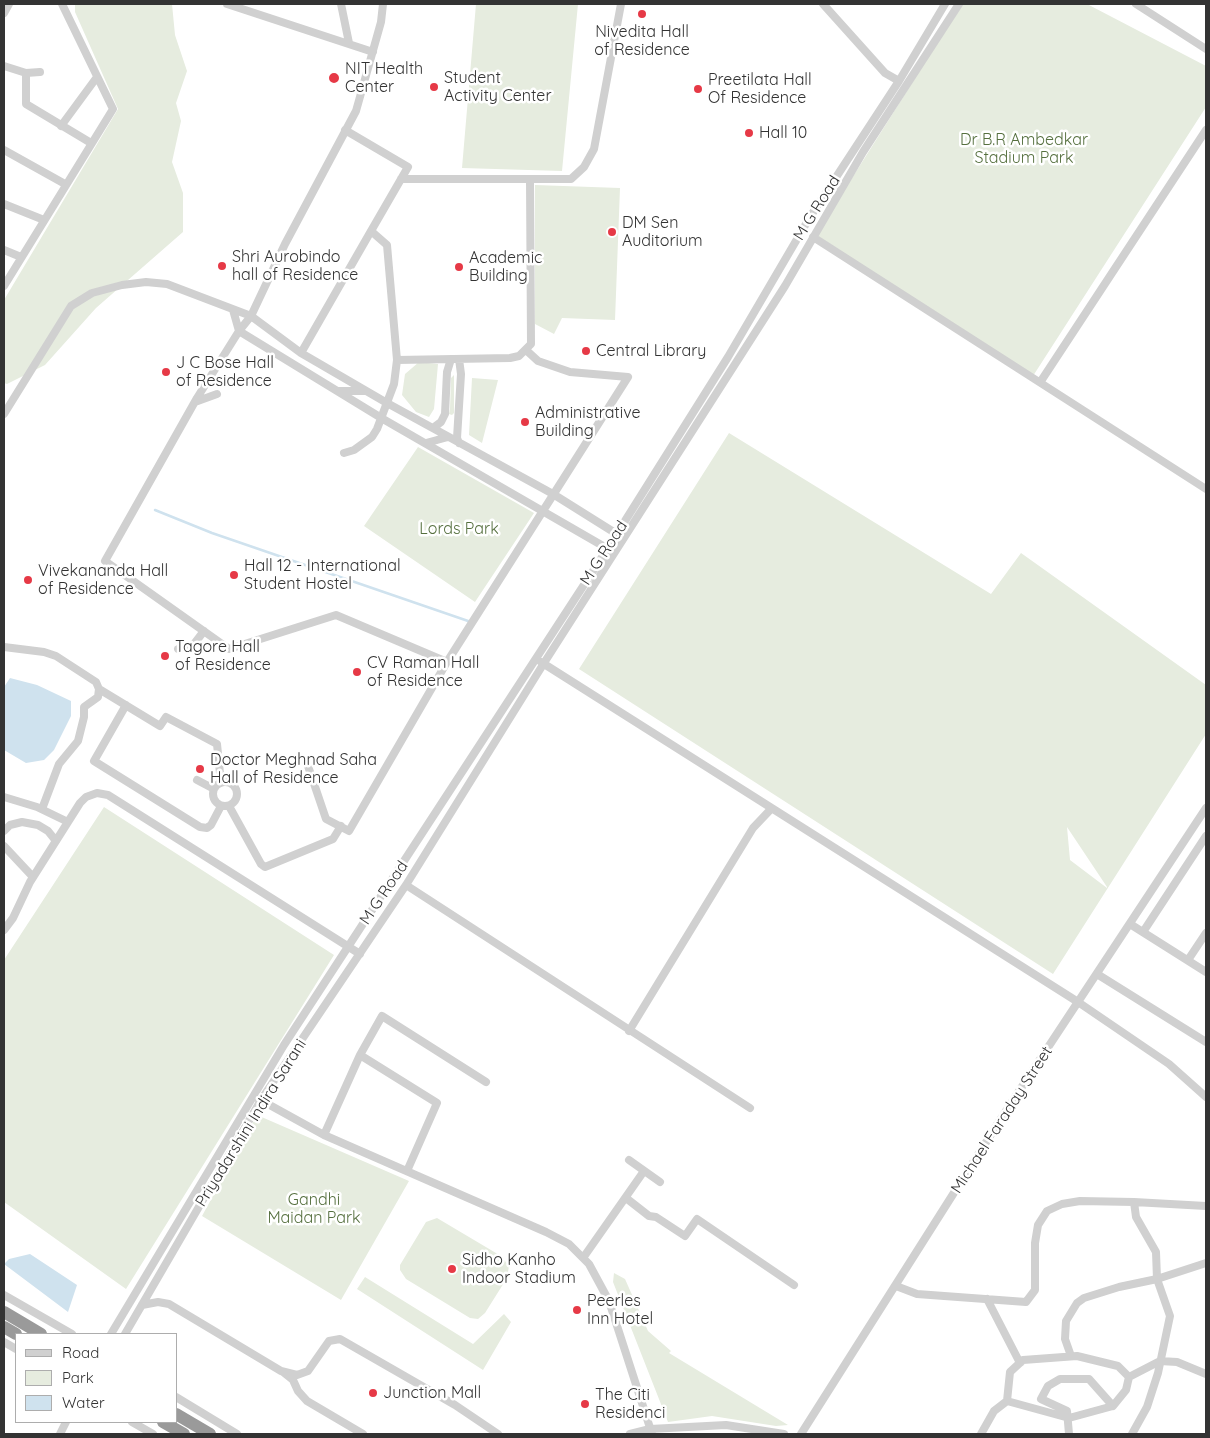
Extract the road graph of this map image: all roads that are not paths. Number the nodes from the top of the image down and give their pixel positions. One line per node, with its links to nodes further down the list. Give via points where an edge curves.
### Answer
1 (9, 4): 12 (street)
2 (62, 4): 19 (street)
3 (228, 4): 11 (street)
4 (342, 4): 13 (street)
5 (382, 4): 15 (street)
6 (621, 4): 27 (street, via 594,149 584,167 571,179)
7 (823, 4): 20 (street, via 885,74)
8 (945, 4): 20 (street, M G Road)
9 (959, 4): 32 (street, Priyadarshini Indira Sarani)
10 (1136, 4): 14 (street)
11 (239, 6): 13 (street)
12 (4, 13)
13 (350, 43): 15 (street)
14 (1206, 49)
15 (373, 52): 22 (street, via 356,111)
16 (4, 66): 18 (street)
17 (40, 72): 18 (street)
18 (26, 73): 21 (street, via 26,104)
19 (97, 77): 21 (street); 24 (street, via 112,109)
20 (899, 81): 62 (street, M G Road, via 810,217 728,356)
21 (62, 126): 24 (street)
22 (345, 130): 26 (street, via 408,167); 37 (street)
23 (1206, 130): 43 (street)
24 (91, 143): 28 (street)
25 (4, 150): 28 (street)
26 (401, 179): 27 (street); 31 (street)
27 (530, 180): 39 (street, via 531,344)
28 (65, 184): 30 (street)
29 (4, 204): 30 (street)
30 (44, 220): 34 (street)
31 (371, 231): 40 (street); 42 (street, via 387,245)
32 (813, 237): 43 (street); 63 (street, Priyadarshini Indira Sarani)
33 (4, 250): 34 (street)
34 (21, 257): 35 (street)
35 (4, 286)
36 (233, 310): 37 (street); 38 (street); 49 (street, via 168,284 138,283 92,294 71,306)
37 (251, 316): 38 (street); 40 (street)
38 (239, 331): 44 (street); 47 (street)
39 (526, 350): 41 (street, via 510,358); 60 (street, via 538,361 570,372 628,377)
40 (301, 353): 45 (street)
41 (455, 359): 42 (street); 50 (street, via 447,372); 51 (street, via 461,374)
42 (397, 360): 48 (street, via 394,384)
43 (1041, 381): 59 (street)
44 (336, 391): 45 (street); 52 (street)
45 (366, 391): 48 (street)
46 (217, 394): 47 (street)
47 (195, 402): 66 (street, via 105,561)
48 (387, 403): 52 (street); 53 (street)
49 (4, 414)
50 (445, 414): 51 (street, via 448,419); 53 (street)
51 (457, 418): 56 (street)
52 (383, 419): 55 (street); 58 (street, via 372,437)
53 (433, 428): 54 (street)
54 (448, 437): 55 (street); 56 (street); 57 (street)
55 (426, 443): 57 (street)
56 (459, 443): 60 (street)
57 (440, 451): 61 (street)
58 (344, 453)
59 (1206, 488)
60 (553, 494): 61 (street); 62 (street)
61 (543, 510): 64 (street); 70 (street)
62 (616, 533): 63 (street); 64 (street, M G Road)
63 (624, 539): 65 (street, Priyadarshini Indira Sarani)
64 (608, 548): 65 (street); 69 (street, M G Road)
65 (615, 553): 71 (street, Priyadarshini Indira Sarani)
66 (204, 631): 68 (street, via 194,644); 70 (street, via 229,649 336,615)
67 (4, 648): 72 (street, via 56,656 96,682)
68 (178, 649)
69 (536, 658): 71 (street); 95 (street, M G Road)
70 (447, 662): 84 (street, via 350,831)
71 (544, 664): 82 (street); 90 (street, Priyadarshini Indira Sarani)
72 (99, 689): 73 (street); 81 (street, via 98,698 84,707 78,741 59,764)
73 (126, 705): 76 (street, via 160,726 166,717 217,744); 79 (street, via 94,761 200,827 207,828)
74 (308, 766): 84 (street, via 326,819)
75 (197, 780): 77 (street)
76 (221, 783): 77 (street); 79 (street, via 231,783 236,789 237,797)
77 (214, 789): 79 (street, via 215,801)
78 (4, 797): 81 (street)
79 (225, 806): 84 (street, via 265,867 333,839)
80 (1206, 808): 91 (street, Michael Faraday Street)
81 (42, 809): 83 (street)
82 (771, 809): 100 (street); 101 (street, via 753,828)
83 (68, 822): 87 (street); 95 (street, via 86,797 97,793 108,795)
84 (341, 826)
85 (4, 831): 87 (street, via 10,825 22,822 38,824 48,830)
86 (1206, 836): 93 (street)
87 (56, 841): 89 (street)
88 (4, 846): 89 (street)
89 (33, 877): 92 (street)
90 (406, 885): 96 (street, Priyadarshini Indira Sarani); 101 (street)
91 (1130, 924): 93 (street); 99 (street, Michael Faraday Street)
92 (4, 930)
93 (1143, 932): 97 (street)
94 (1206, 933): 97 (street)
95 (348, 946): 96 (street); 105 (street, M G Road)
96 (360, 954): 107 (street, Priyadarshini Indira Sarani)
97 (1188, 960): 98 (street)
98 (1206, 972)
99 (1097, 974): 100 (street, Michael Faraday Street); 102 (street)
100 (1078, 1002): 106 (street, via 1169,1064); 121 (street, Michael Faraday Street)
101 (630, 1031): 108 (street)
102 (1206, 1042)
103 (360, 1055): 104 (street, via 382,1016); 109 (street); 111 (street, via 437,1103)
104 (486, 1082)
105 (253, 1096): 107 (street); 127 (street, Priyadarshini Indira Sarani)
106 (1206, 1097)
107 (262, 1100): 109 (street); 124 (street, Priyadarshini Indira Sarani)
108 (750, 1108)
109 (324, 1135): 111 (street)
110 (630, 1160): 112 (street)
111 (407, 1171): 117 (street, via 546,1232 569,1244)
112 (644, 1171): 113 (street); 114 (street)
113 (660, 1182)
114 (626, 1198): 117 (street); 120 (street, via 649,1216 686,1236 697,1219)
115 (1134, 1202): 116 (street); 119 (street, via 1136,1217 1156,1252); 123 (street, via 1080,1201 1062,1204 1048,1211 1038,1225 1035,1243 1035,1290 1026,1302)
116 (1206, 1206)
117 (583, 1258): 148 (street, via 610,1301)
118 (1206, 1263): 119 (street)
119 (1158, 1279): 134 (street, via 1119,1287 1077,1303 1066,1321 1065,1339); 135 (street, via 1170,1316)
120 (794, 1285)
121 (896, 1286): 123 (street, via 917,1294); 158 (street, Michael Faraday Street)
122 (4, 1295): 130 (street)
123 (988, 1299): 136 (street)
124 (142, 1304): 131 (street, Priyadarshini Indira Sarani); 137 (street, via 170,1304)
125 (4, 1312): 129 (highway)
126 (4, 1327): 128 (highway)
127 (111, 1332)
128 (15, 1333)
129 (39, 1333)
130 (70, 1333)
131 (126, 1333)
132 (4, 1342): 133 (street)
133 (15, 1348)
134 (1072, 1356): 136 (street, via 1023,1360); 139 (street, via 1118,1366)
135 (1160, 1361): 138 (street, via 1177,1362); 139 (street); 161 (street, via 1147,1408)
136 (1020, 1363): 141 (street, via 1010,1372)
137 (281, 1371): 154 (street, via 293,1380 307,1401); 155 (street, via 297,1374 308,1371 329,1341 340,1339 455,1405)
138 (1206, 1374)
139 (1129, 1376): 142 (street, via 1126,1390)
140 (178, 1398): 153 (street)
141 (1007, 1401): 144 (street); 159 (street, via 994,1411)
142 (1113, 1406): 144 (street); 144 (street, via 1089,1380 1060,1379 1048,1386 1041,1399 1067,1411)
143 (178, 1415): 152 (highway)
144 (1069, 1418): 160 (street)
145 (67, 1423): 149 (street)
146 (134, 1423): 150 (street)
147 (165, 1423): 151 (highway)
148 (651, 1432): 156 (street); 157 (street, via 726,1425)
149 (60, 1434)
150 (154, 1434)
151 (184, 1434)
152 (210, 1434)
153 (237, 1434)
154 (363, 1434)
155 (498, 1434)
156 (630, 1434)
157 (784, 1434)
158 (801, 1434)
159 (981, 1434)
160 (1069, 1434)
161 (1132, 1434)

